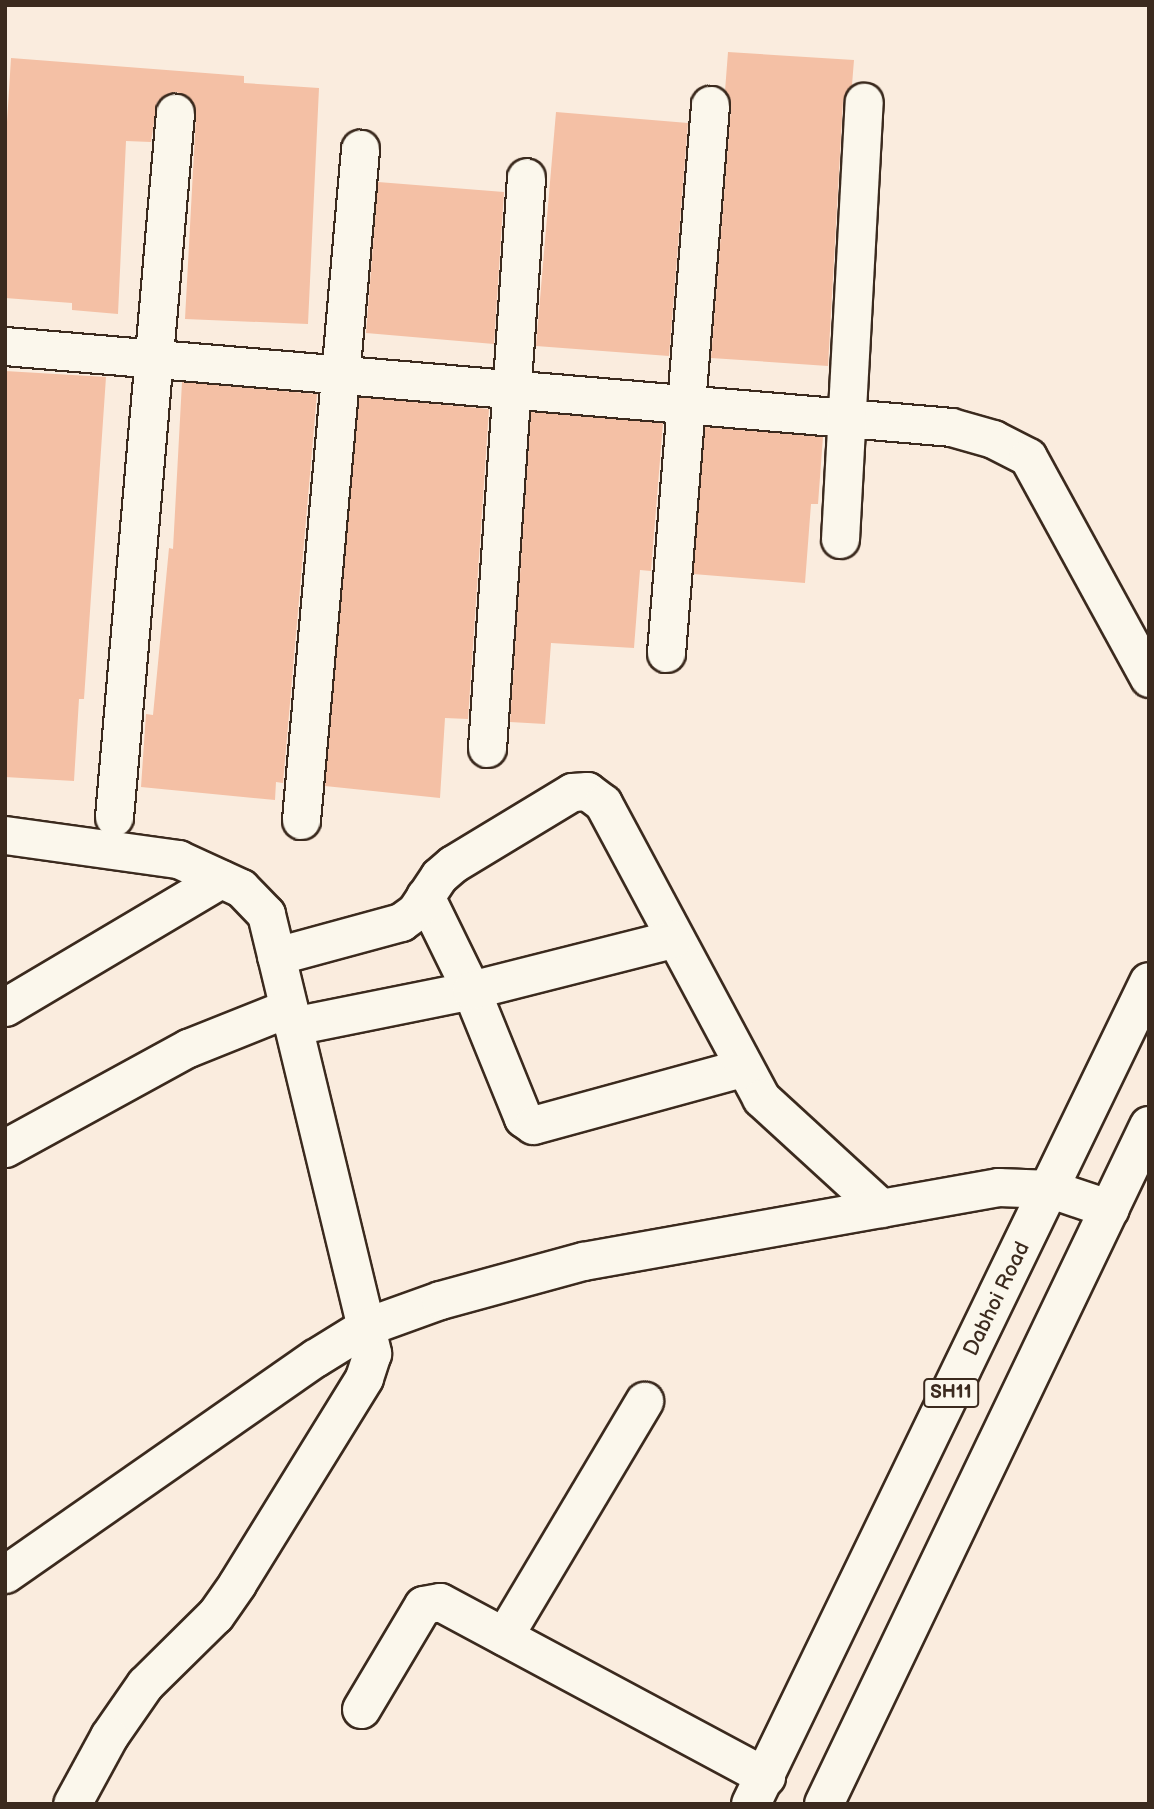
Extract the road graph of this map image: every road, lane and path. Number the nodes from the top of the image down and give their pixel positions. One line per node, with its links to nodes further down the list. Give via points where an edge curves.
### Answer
1 (864, 102): 11 (street)
2 (709, 105): 10 (street)
3 (175, 113): 7 (street)
4 (360, 149): 8 (street)
5 (526, 177): 9 (street)
6 (5, 346): 7 (street)
7 (152, 361): 8 (street); 16 (street)
8 (340, 378): 9 (street); 17 (street)
9 (512, 391): 10 (street); 15 (street)
10 (688, 405): 11 (street); 13 (street)
11 (845, 419): 12 (street); 14 (street, via 951,427 993,439 1028,457)
12 (841, 539)
13 (666, 653)
14 (1149, 678)
15 (487, 748)
16 (114, 817)
17 (301, 820)
18 (5, 835): 19 (street, via 178,859)
19 (221, 879): 22 (street, via 241,888 266,914); 25 (street)
20 (425, 896): 21 (street, via 453,864 572,792 587,791 603,803); 22 (street, via 401,922); 24 (street)
21 (673, 939): 24 (street); 27 (street)
22 (276, 956): 26 (street)
23 (1149, 982): 30 (main road, Dabhoi Road / SH11)
24 (471, 990): 26 (street); 27 (street, via 523,1118 533,1125)
25 (5, 1007)
26 (291, 1017): 29 (street, via 175,1054); 33 (street)
27 (742, 1068): 31 (street, via 788,1127)
28 (1149, 1126): 32 (main road, SH11)
29 (5, 1148)
30 (1051, 1188): 31 (street, via 998,1187); 32 (street); 38 (main road, Dabhoi Road / SH11)
31 (881, 1208): 33 (street, via 583,1261 440,1300)
32 (1110, 1209): 40 (main road, SH11)
33 (365, 1327): 35 (street, via 242,1405); 39 (street, via 372,1353 364,1378 237,1584 215,1615 145,1684 109,1736)
34 (645, 1401): 36 (street)
35 (5, 1574)
36 (504, 1636): 37 (street, via 440,1602 423,1605); 38 (street)
37 (361, 1709)
38 (759, 1790)
39 (72, 1804)
40 (824, 1804)

